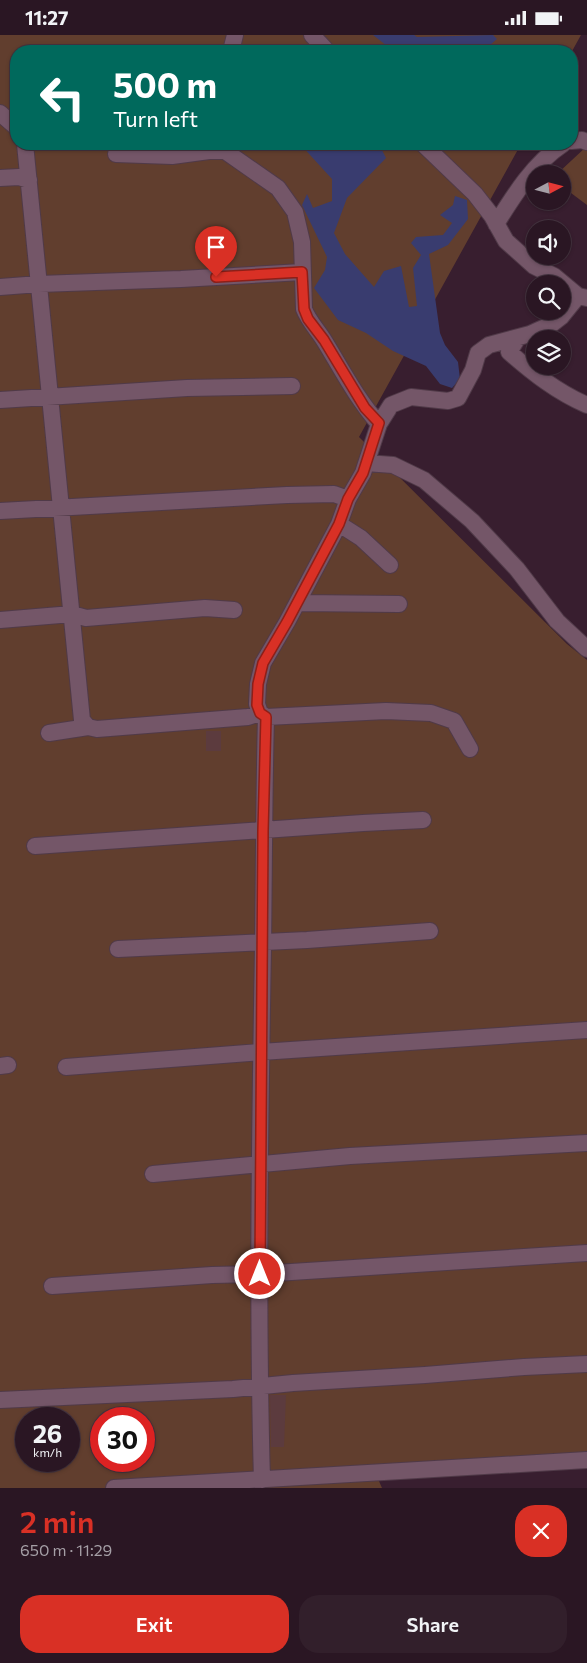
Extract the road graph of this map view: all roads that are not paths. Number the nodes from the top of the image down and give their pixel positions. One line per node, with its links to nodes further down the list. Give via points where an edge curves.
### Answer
1 (312, 35): 2 (street)
2 (321, 45)
3 (0, 113): 4 (street)
4 (10, 122)
5 (26, 150): 12 (street)
6 (212, 150): 10 (street, via 172,155)
7 (226, 150): 14 (street, via 278,188 295,212 302,242)
8 (429, 150): 13 (street, via 475,194)
9 (557, 150): 13 (street, via 520,188)
10 (116, 154)
11 (0, 178): 12 (street, via 19,177)
12 (29, 181): 15 (street)
13 (496, 224): 17 (street, via 506,241 534,266)
14 (302, 272): 15 (street); 23 (street, via 304,309 308,319 365,408)
15 (39, 284): 16 (street); 20 (street)
16 (0, 287)
17 (582, 297): 18 (street, via 552,323)
18 (517, 339): 22 (street, via 509,352 568,397); 23 (street, via 489,345 478,353 458,398 448,401 411,397 392,405)
19 (292, 386): 20 (street)
20 (50, 396): 21 (street); 26 (street)
21 (0, 400)
22 (587, 405)
23 (379, 423): 24 (street)
24 (366, 463): 25 (street); 35 (street, via 393,465 424,480 472,521 517,569 557,621)
25 (348, 499): 26 (street, via 325,494); 28 (street)
26 (61, 507): 27 (street); 33 (street)
27 (0, 511)
28 (339, 524): 29 (street, via 361,538); 30 (street)
29 (390, 565)
30 (298, 603): 31 (street); 36 (street, via 263,663 257,705)
31 (399, 604)
32 (234, 610): 33 (street, via 205,608 86,618)
33 (72, 614): 34 (street); 37 (street, via 82,720)
34 (0, 620)
35 (587, 649)
36 (263, 715): 37 (street, via 97,729); 39 (street, via 386,711 431,713 454,721); 41 (street)
37 (88, 727): 38 (street)
38 (49, 733)
39 (470, 749)
40 (423, 820): 41 (street)
41 (263, 831): 42 (street); 44 (street)
42 (35, 847)
43 (430, 931): 44 (street)
44 (263, 942): 45 (street); 47 (street)
45 (118, 949)
46 (587, 1030): 47 (street)
47 (261, 1051): 48 (street); 50 (street)
48 (66, 1067)
49 (587, 1143): 50 (street, via 350,1156)
50 (260, 1165): 51 (street); 53 (street)
51 (152, 1174)
52 (587, 1253): 53 (street)
53 (260, 1274): 54 (street); 56 (street)
54 (52, 1286)
55 (587, 1364): 56 (street)
56 (259, 1386): 57 (street); 59 (street)
57 (0, 1400)
58 (587, 1460): 59 (street)
59 (267, 1482): 60 (street)
60 (114, 1488)

